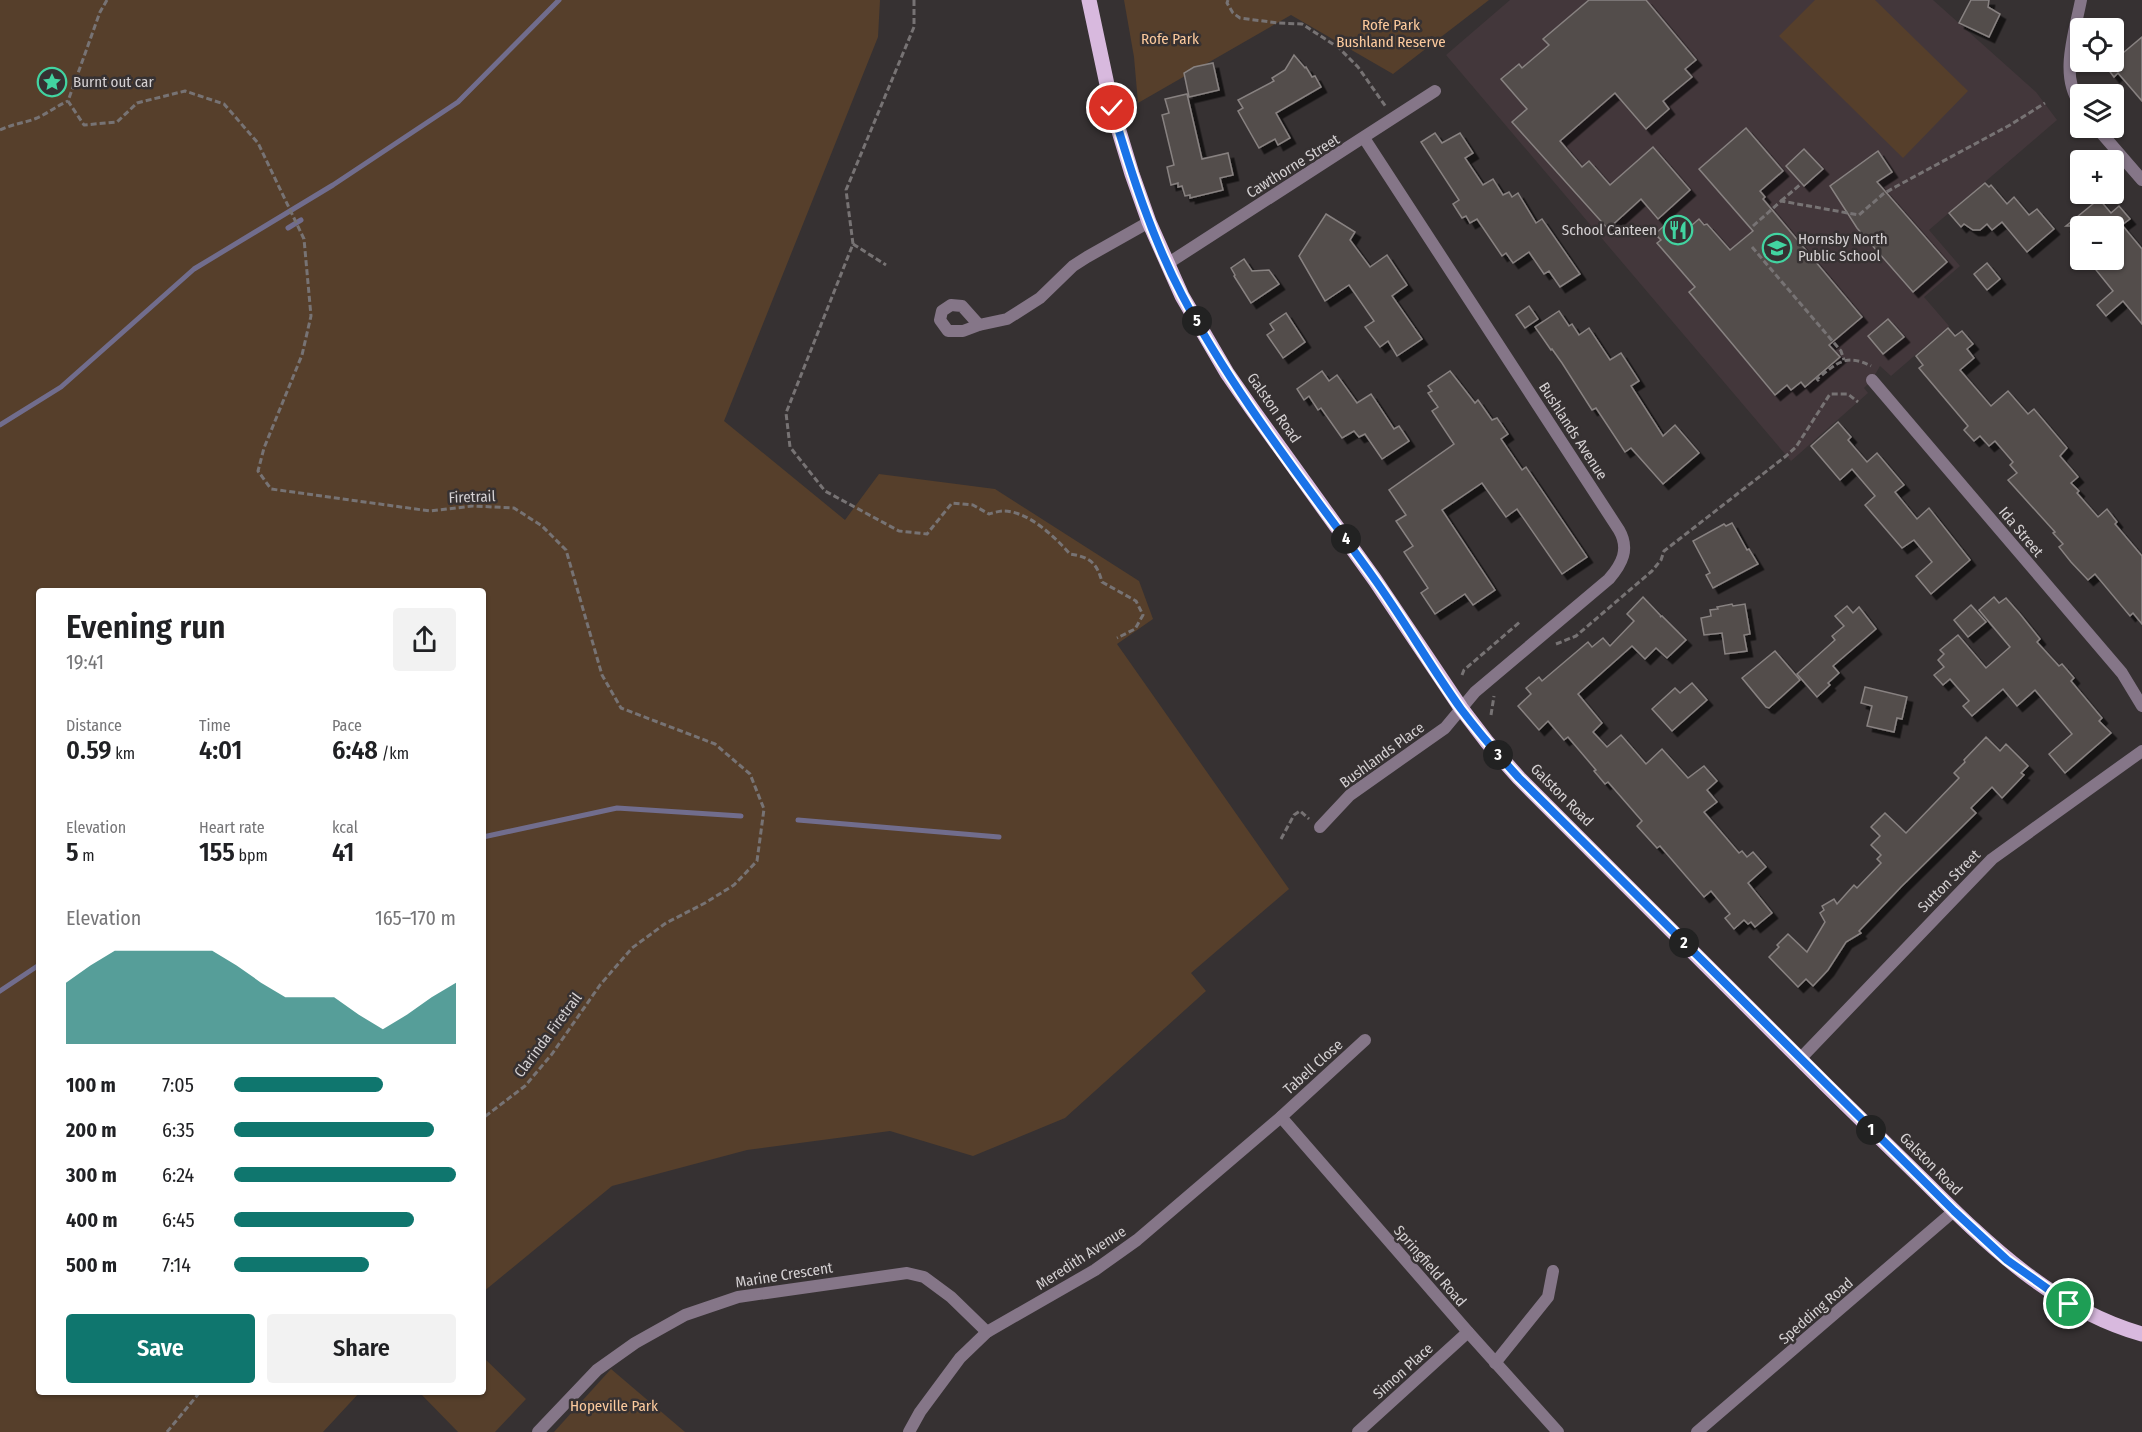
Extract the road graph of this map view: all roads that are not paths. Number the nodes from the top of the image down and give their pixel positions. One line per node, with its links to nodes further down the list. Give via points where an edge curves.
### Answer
1 (1089, 0): 8 (main road, Galston Road, via 1112,108)
2 (2081, 0): 3 (street, via 2070,62)
3 (2071, 84)
4 (1435, 91): 5 (street, Cawthorne Street)
5 (1364, 138): 9 (street, Cawthorne Street); 13 (street, Bushlands Avenue, via 1619,530 1625,545 1621,562 1609,579)
6 (2106, 138): 7 (street)
7 (2142, 180)
8 (1149, 222): 9 (main road, Galston Road); 10 (street, via 1086,257 1040,298 1006,319)
9 (1167, 264): 13 (main road, Galston Road, via 1227,373)
10 (979, 325)
11 (1873, 374): 12 (street, Ida Street, via 2122,673)
12 (2142, 706)
13 (1461, 708): 15 (street, Bushlands Place, via 1445,728 1350,795); 17 (main road, Galston Road, via 1519,778)
14 (2142, 751): 17 (street, Sutton Street, via 1992,859)
15 (1320, 827)
16 (1365, 1040): 18 (street, Tabell Close)
17 (1800, 1059): 19 (main road, Galston Road)
18 (1281, 1117): 21 (street, Meredith Avenue, via 1137,1240 1095,1270); 22 (street, Springfield Road)
19 (1954, 1211): 23 (main road, Galston Road, via 2007,1260 2069,1304); 29 (street, Spedding Road)
20 (1553, 1271): 24 (street, via 1548,1297)
21 (987, 1332): 25 (street, Marine Crescent, via 924,1277 907,1273 738,1297 685,1316 635,1343 597,1370); 26 (street, Meredith Avenue, via 960,1358)
22 (1468, 1332): 24 (street, Springfield Road); 27 (street, Simon Place)
23 (2142, 1334)
24 (1495, 1363): 28 (street, Springfield Road)
25 (538, 1432)
26 (909, 1432)
27 (1358, 1432)
28 (1558, 1432)
29 (1696, 1432)

